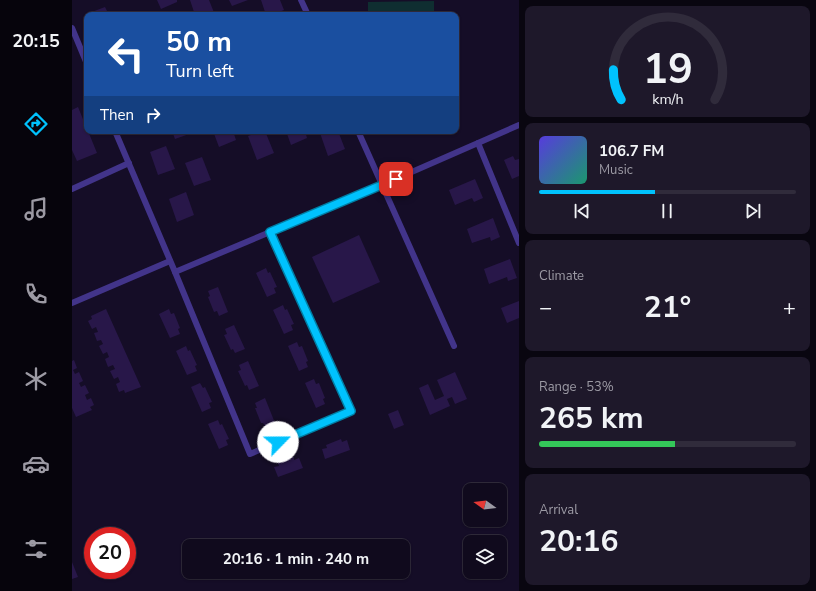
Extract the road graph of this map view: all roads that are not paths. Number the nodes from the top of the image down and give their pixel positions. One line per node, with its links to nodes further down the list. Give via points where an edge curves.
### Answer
1 (301, 0): 2 (lane)
2 (307, 12)
3 (72, 28): 4 (lane)
4 (84, 57)
5 (519, 125): 8 (lane)
6 (117, 134): 9 (lane)
7 (359, 134): 10 (lane)
8 (478, 142): 10 (lane); 13 (lane)
9 (129, 163): 11 (lane); 14 (lane)
10 (382, 185): 12 (lane); 17 (lane)
11 (72, 188)
12 (270, 232): 15 (lane); 15 (lane, via 351,411 250,454)
13 (519, 244)
14 (170, 261): 15 (lane); 16 (lane)
15 (175, 272)
16 (72, 303)
17 (454, 346)

